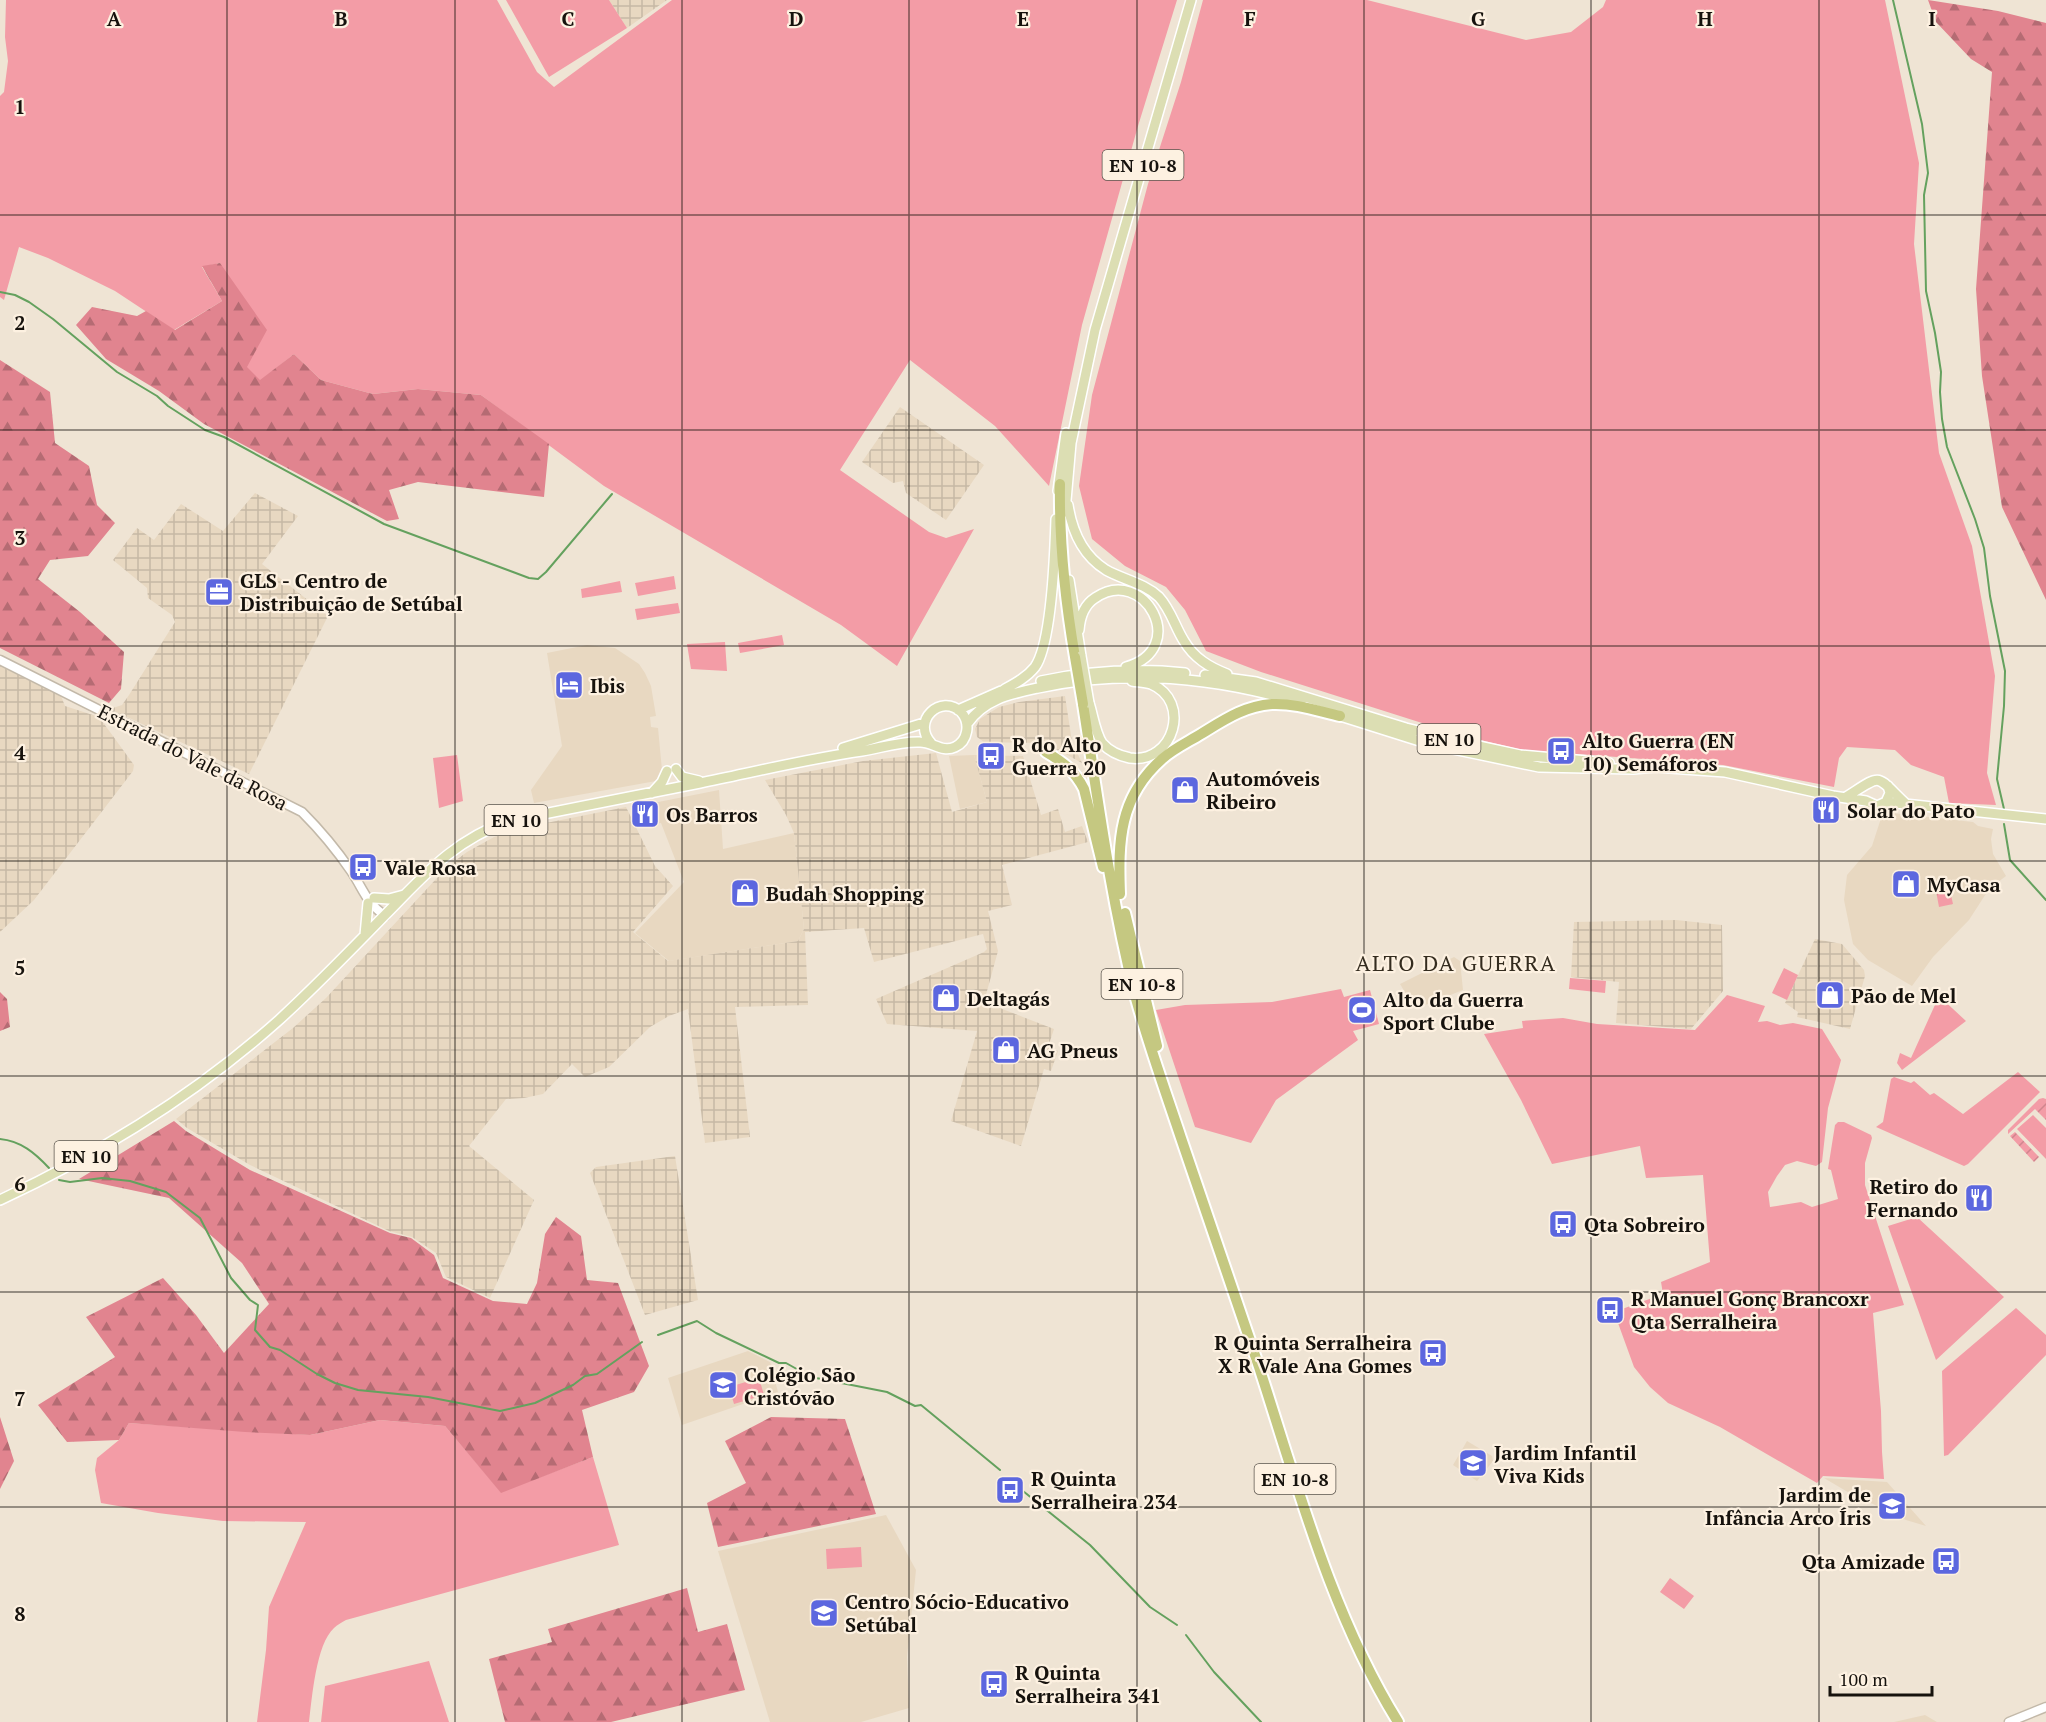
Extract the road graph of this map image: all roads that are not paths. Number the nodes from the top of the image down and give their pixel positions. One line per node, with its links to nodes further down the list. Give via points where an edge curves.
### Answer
1 (1191, 0): 2 (main road, EN 10-8, via 1078,377)
2 (1063, 484): 3 (highway, EN 10-8, via 1060,515 1064,583); 6 (main road, via 1077,539 1084,550 1106,569 1160,598 1200,659 1215,669); 7 (main road, via 1056,499 1053,575 1041,653 1029,674)
3 (1078, 656): 5 (main road, via 1080,623 1090,602 1110,591 1137,595 1149,604 1158,622 1152,651 1137,664); 8 (highway, EN 10-8, bridge)
4 (0, 660): 29 (street, Estrada do Vale da Rosa, via 302,812 319,828)
5 (1104, 675): 6 (main road, EN 10, via 1149,670); 7 (main road, EN 10, via 1044,680); 8 (main road, via 1151,684 1166,695 1173,706 1174,720 1165,745 1153,755 1138,759 1122,757 1100,737); 10 (main road, EN 10, via 1214,682 1273,694); 12 (main road, EN 10, via 1004,696 977,710)
6 (1256, 682): 16 (main road, EN 10, via 1406,728 1520,755)
7 (1005, 690): 9 (main road, EN 10)
8 (1086, 703): 24 (highway, EN 10-8)
9 (958, 710): 11 (main road, via 948,706 936,708); 12 (main road)
10 (1340, 716): 16 (main road, EN 10, via 1429,744 1539,767); 27 (highway, via 1295,706 1258,706 1232,715 1164,757 1152,768 1129,806 1119,842)
11 (924, 723): 13 (main road); 15 (main road, EN 10)
12 (967, 724): 13 (main road, via 965,737 954,747 943,749)
13 (931, 743): 15 (main road, EN 10, via 919,741)
14 (1046, 752): 31 (highway, via 1069,767 1084,789)
15 (780, 766): 17 (main road, EN 10)
16 (1647, 767): 21 (main road, EN 10, via 1725,772)
17 (704, 782): 20 (main road, EN 10); 20 (main road, via 686,779 671,770)
18 (1867, 783): 19 (main road, via 1877,779); 21 (main road); 22 (main road)
19 (1888, 786): 23 (main road); 25 (main road)
20 (652, 793): 28 (main road, EN 10, via 493,827 447,854)
21 (1846, 797): 22 (main road, EN 10)
22 (1866, 801): 23 (main road, EN 10, via 1877,806)
23 (1886, 802): 25 (main road, EN 10)
24 (1101, 803): 27 (highway, EN 10-8); 31 (highway, EN 10-8)
25 (1905, 804): 26 (main road, EN 10)
26 (2046, 819)
27 (1120, 894): 34 (highway, EN 10-8, via 1159,1054)
28 (404, 896): 29 (main road); 30 (main road, EN 10)
29 (371, 900): 30 (street, Estrada do Vale da Rosa); 32 (main road)
30 (385, 916): 32 (main road, EN 10)
31 (1121, 931): 34 (highway, EN 10-8, via 1153,1057)
32 (365, 935): 33 (main road, EN 10, via 277,1021 169,1106 83,1158)
33 (0, 1200)
34 (1213, 1227): 36 (highway, EN 10-8, via 1321,1554 1354,1639)
35 (2046, 1707): 37 (street)
36 (1398, 1722)
37 (2009, 1722)

